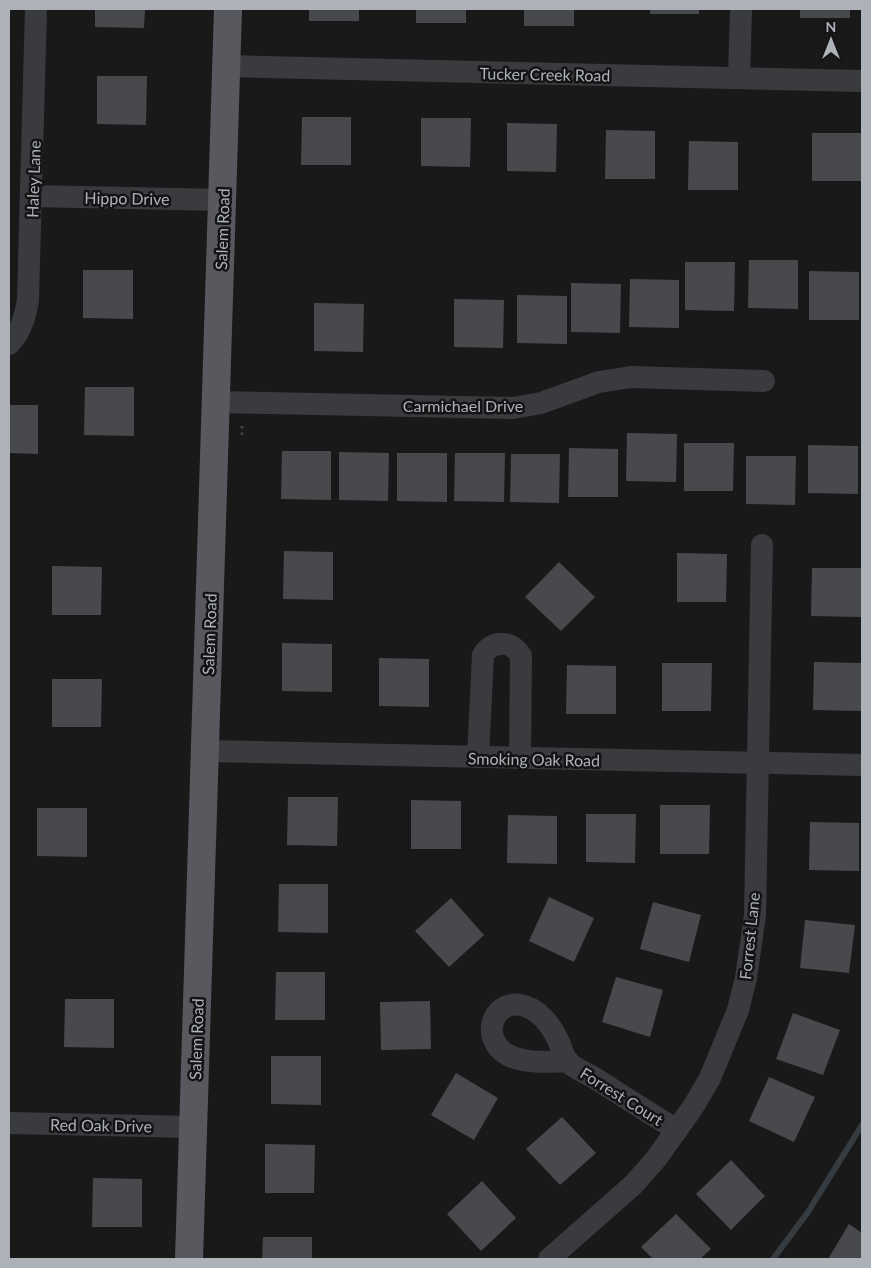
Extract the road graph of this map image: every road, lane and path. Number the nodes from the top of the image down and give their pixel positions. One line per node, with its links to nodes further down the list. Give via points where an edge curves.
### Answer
1 (36, 9): 7 (street, Haley Lane)
2 (228, 9): 4 (main road, Salem Road)
3 (741, 9): 5 (street)
4 (227, 66): 5 (street, Tucker Creek Road); 8 (main road, Salem Road)
5 (739, 78): 6 (street, Tucker Creek Road)
6 (862, 81)
7 (32, 196): 8 (street, Hippo Drive); 9 (street, Haley Lane, via 28,300 24,320 17,336)
8 (222, 200): 11 (main road, Salem Road)
9 (9, 344)
10 (764, 381): 11 (street, Carmichael Drive, via 631,377 599,382 541,403 513,408)
11 (217, 402): 13 (main road, Salem Road)
12 (762, 545): 16 (street, Forrest Lane)
13 (206, 751): 14 (street, Smoking Oak Road); 20 (main road, Salem Road)
14 (478, 757): 15 (street, Smoking Oak Road); 15 (street, via 483,655 493,645 502,644 511,645 521,656)
15 (520, 758): 16 (street, Smoking Oak Road)
16 (757, 763): 17 (street, Smoking Oak Road); 21 (street, Forrest Lane, via 755,914 746,978 738,1010 710,1078)
17 (862, 765)
18 (568, 1062): 21 (street, Forrest Court)
19 (9, 1123): 20 (street, Red Oak Drive)
20 (193, 1127): 22 (main road, Salem Road)
21 (676, 1130): 23 (street, Forrest Lane, via 633,1185)
22 (189, 1259)
23 (550, 1259)

